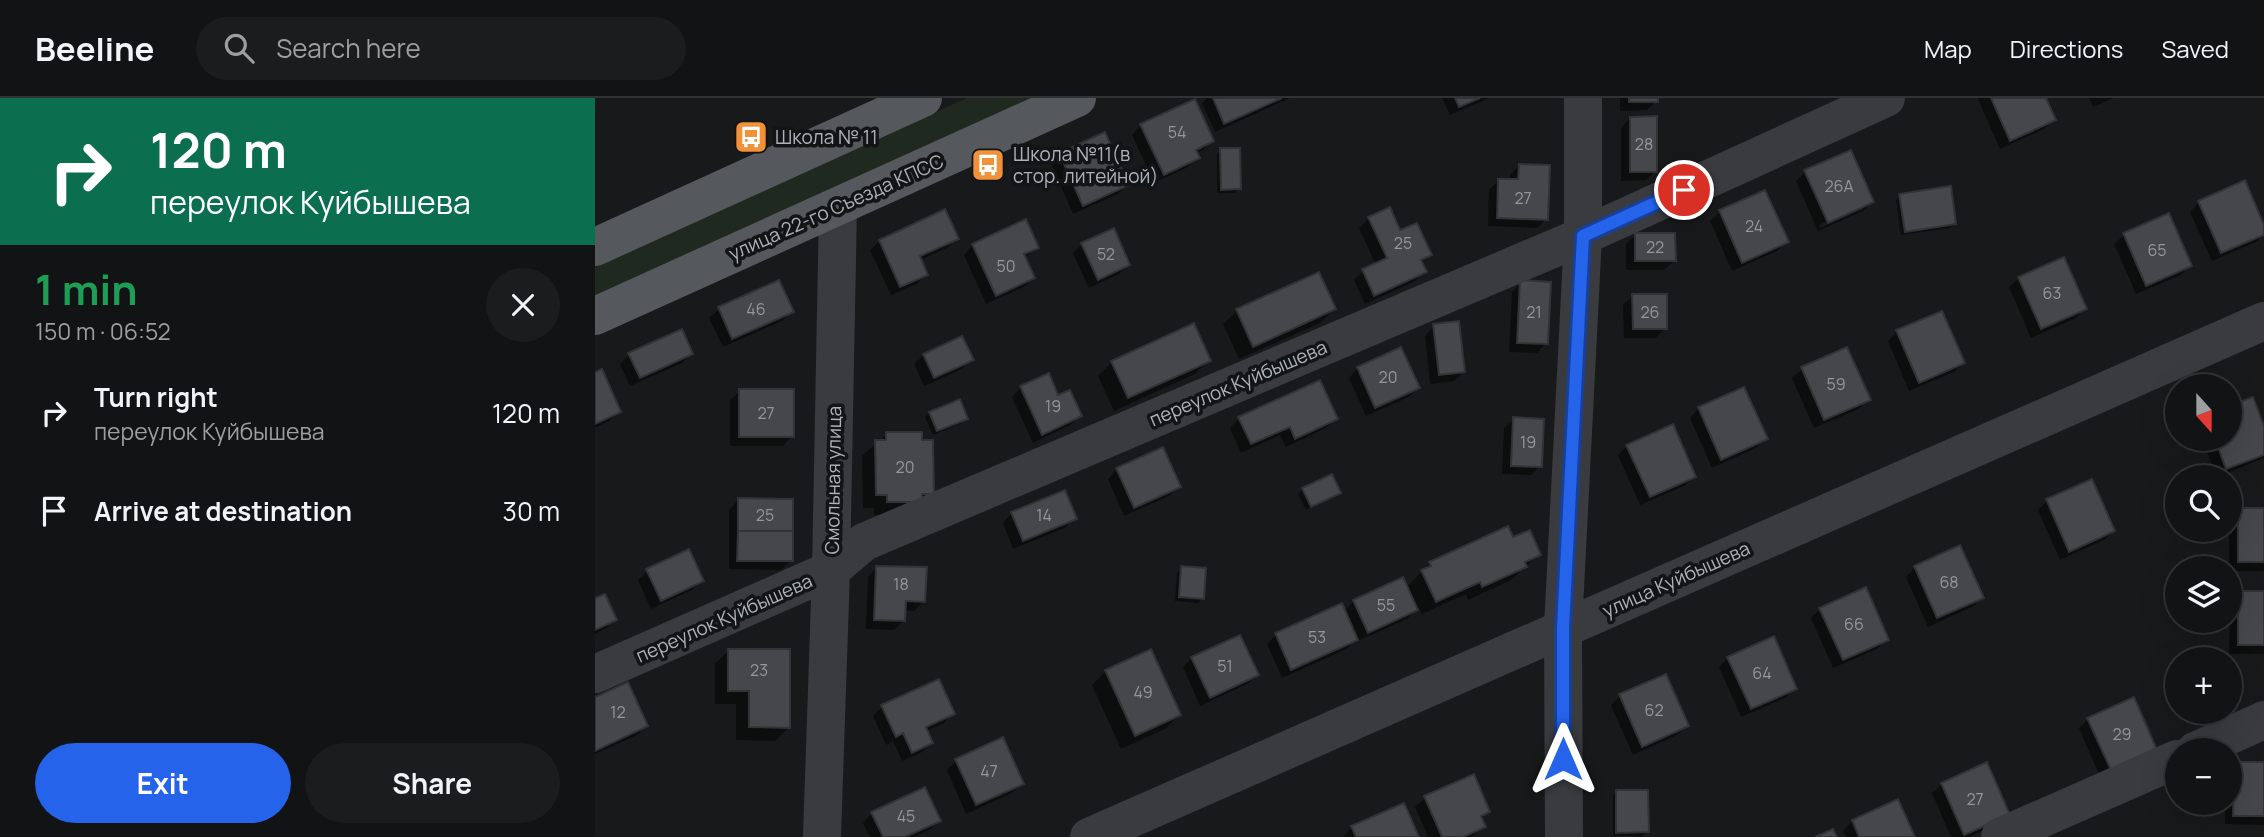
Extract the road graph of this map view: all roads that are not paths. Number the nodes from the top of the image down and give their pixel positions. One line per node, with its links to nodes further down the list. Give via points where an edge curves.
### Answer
1 (923, 98): 7 (main road)
2 (1077, 98): 5 (main road, улица 22-го Съезда КПСС)
3 (1583, 98): 6 (street)
4 (1886, 98): 6 (street, переулок Куйбышева)
5 (838, 206): 8 (main road, улица 22-го Съезда КПСС); 10 (street, Смольная улица)
6 (1583, 236): 10 (street, переулок Куйбышева, via 864,542); 11 (street)
7 (595, 247)
8 (595, 316)
9 (2264, 321): 11 (street, улица Куйбышева)
10 (831, 570): 12 (street, переулок Куйбышева); 16 (street, Смольная улица)
11 (1563, 628): 17 (street, улица Куйбышева); 18 (street)
12 (595, 674)
13 (2264, 720): 14 (street)
14 (2224, 738)
15 (2165, 764): 19 (street)
16 (822, 837)
17 (1089, 837)
18 (1564, 837)
19 (2000, 837)

